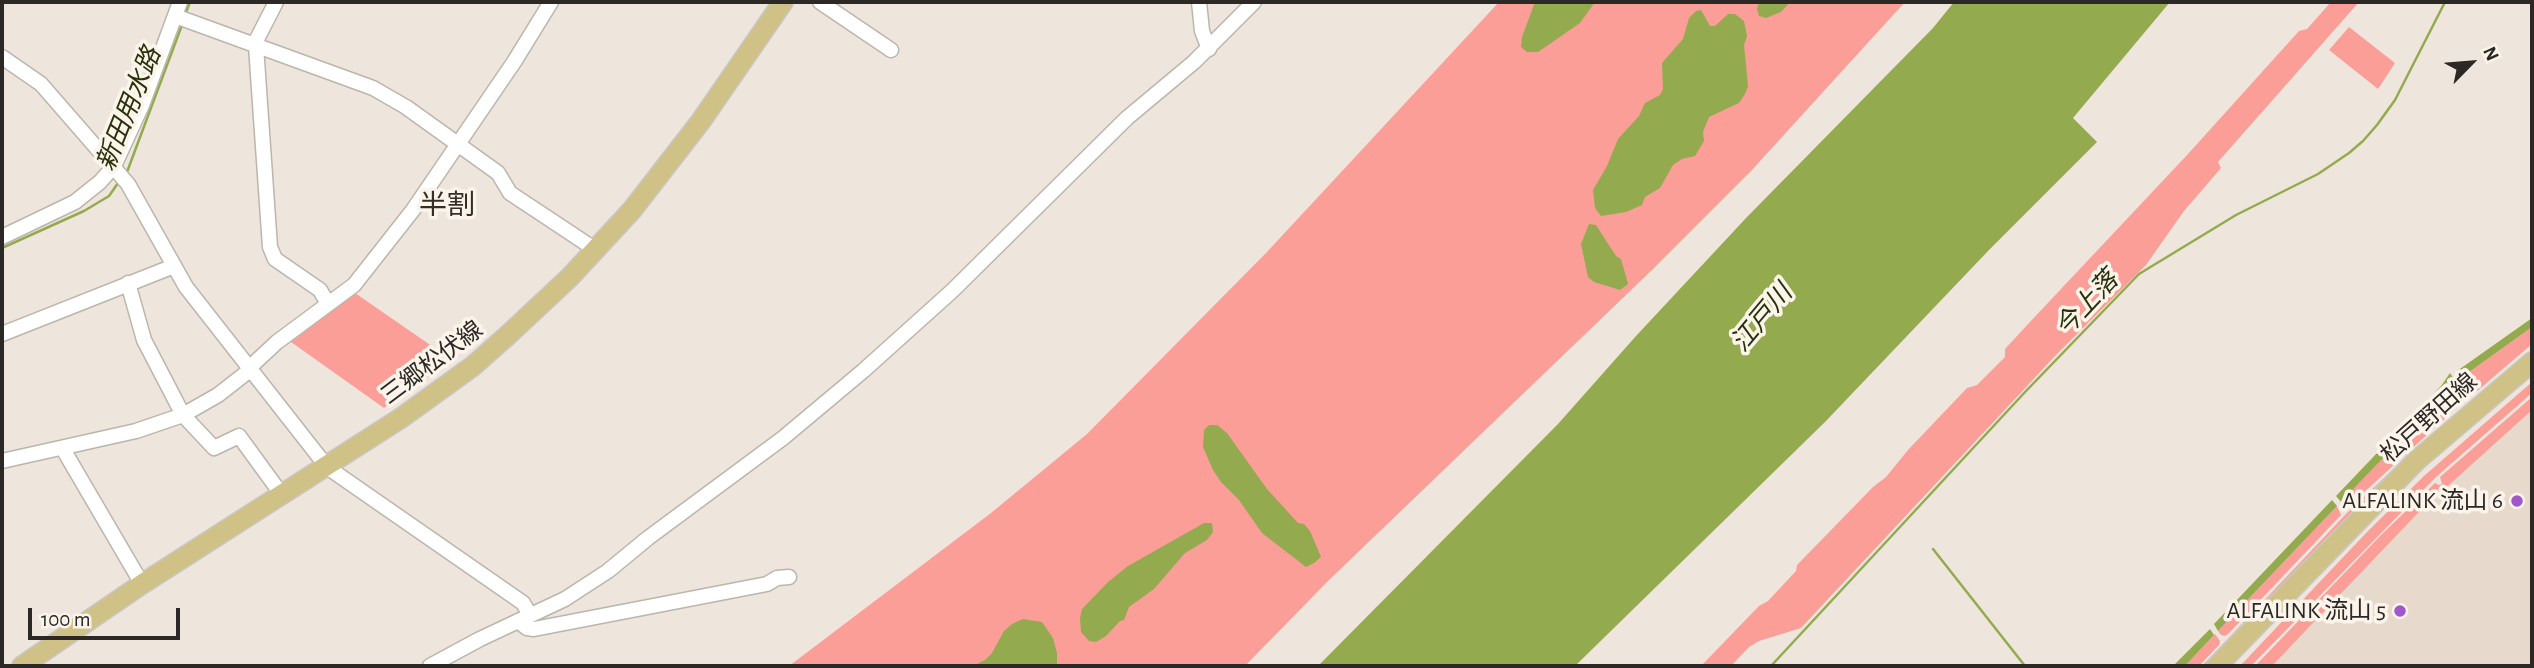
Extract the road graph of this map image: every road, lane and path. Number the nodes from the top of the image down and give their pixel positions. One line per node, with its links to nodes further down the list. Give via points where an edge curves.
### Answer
1 (180, 2): 8 (street)
2 (276, 2): 9 (street)
3 (551, 2): 13 (street)
4 (783, 2): 16 (main road, 三郷松伏線, via 664,171)
5 (820, 2): 11 (street)
6 (1199, 2): 10 (street)
7 (1254, 2): 10 (street)
8 (181, 19): 9 (street); 14 (street)
9 (255, 46): 13 (street, via 373,88); 19 (street, via 270,247 275,259 320,290)
10 (1209, 49): 30 (street, via 1127,118 901,338 783,438 608,571)
11 (891, 50)
12 (2, 57): 14 (street, via 41,84)
13 (457, 143): 16 (street, via 498,173 510,193); 19 (street, via 413,210 354,285)
14 (116, 169): 15 (street, via 75,202); 17 (street)
15 (2, 237)
16 (596, 250): 26 (main road, 三郷松伏線, via 473,366)
17 (174, 266): 18 (street); 22 (street)
18 (128, 283): 20 (street); 23 (street, via 144,340)
19 (328, 304): 22 (street)
20 (2, 334)
21 (2532, 362): 33 (main road, 松戸野田線, via 2416,461)
22 (249, 369): 23 (street, via 218,395); 26 (street)
23 (183, 415): 24 (street); 27 (street, via 214,449 239,436)
24 (63, 449): 25 (street); 29 (street)
25 (2, 461)
26 (327, 467): 27 (main road, 三郷松伏線); 30 (street, via 523,603)
27 (282, 495): 29 (main road, 三郷松伏線)
28 (789, 577): 30 (street, via 534,628 527,628)
29 (142, 584): 31 (main road, 三郷松伏線)
30 (524, 618): 32 (street)
31 (22, 666)
32 (430, 666)
33 (2217, 666)

